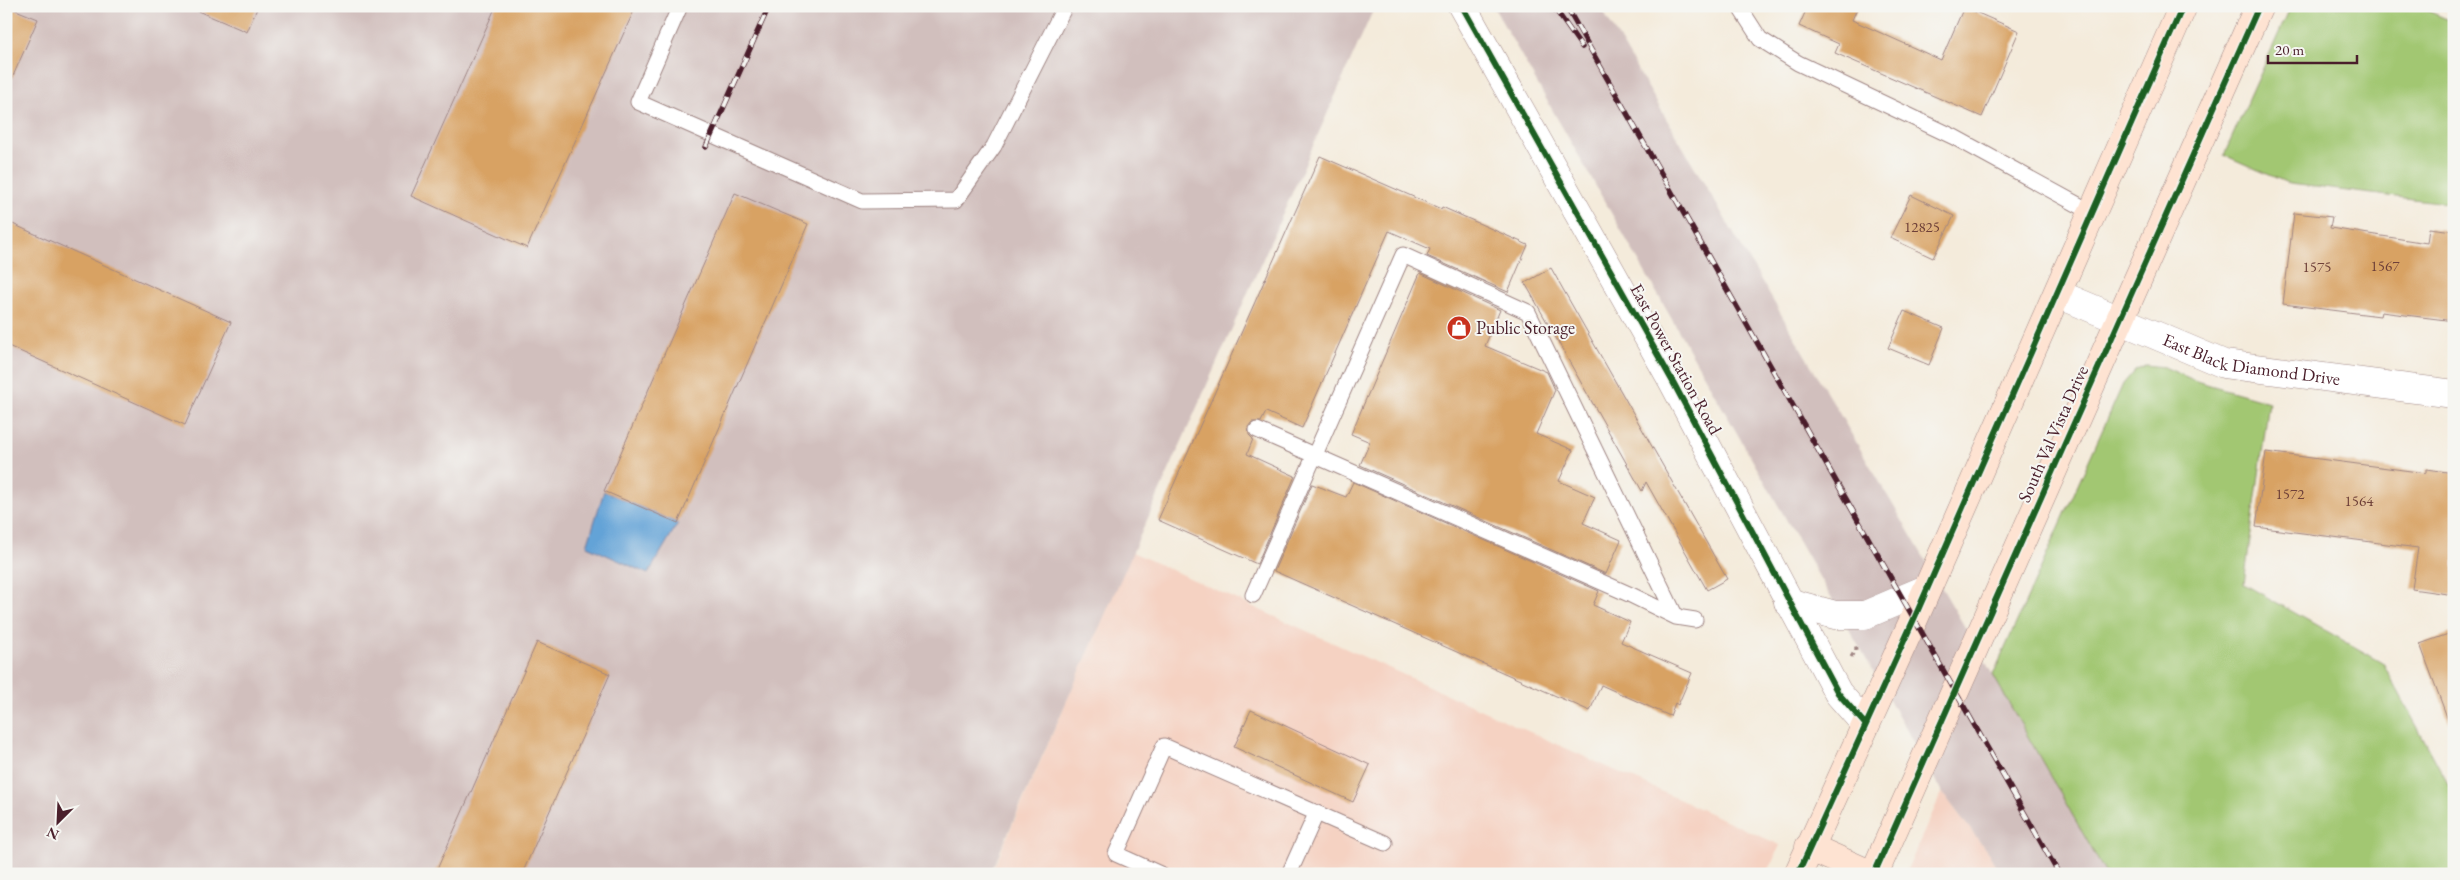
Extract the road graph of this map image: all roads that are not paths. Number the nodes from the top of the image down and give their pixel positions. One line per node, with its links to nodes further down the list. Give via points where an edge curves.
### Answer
1 (680, 6): 2 (lane, via 638,102 862,201 956,200 994,146)
2 (1065, 6)
3 (1462, 6): 15 (street, East Power Station Road, via 1673,382)
4 (1742, 6): 7 (lane, via 1760,39 1798,63 1954,137)
5 (2183, 6): 7 (main road)
6 (2260, 6): 9 (main road, South Val Vista Drive)
7 (2093, 213): 8 (main road)
8 (2058, 294): 9 (street, East Black Diamond Drive); 13 (main road)
9 (2121, 319): 10 (street, East Black Diamond Drive, via 2224,364); 26 (main road, South Val Vista Drive)
10 (2454, 394)
11 (1257, 430): 12 (lane)
12 (1315, 454): 14 (lane); 16 (lane); 16 (lane, via 1403,255 1412,259 1528,312)
13 (1926, 589): 15 (street, via 1865,615 1835,615); 18 (main road)
14 (1253, 595)
15 (1788, 602): 18 (street, East Power Station Road, via 1838,693)
16 (1676, 617): 17 (lane)
17 (1694, 620)
18 (1865, 724): 21 (main road)
19 (1316, 814): 20 (lane); 22 (lane, via 1164,746 1116,854); 23 (lane)
20 (1385, 843)
21 (1809, 847): 24 (main road); 25 (main road)
22 (1160, 874)
23 (1289, 874)
24 (1798, 874)
25 (1870, 874)
26 (1874, 874)

